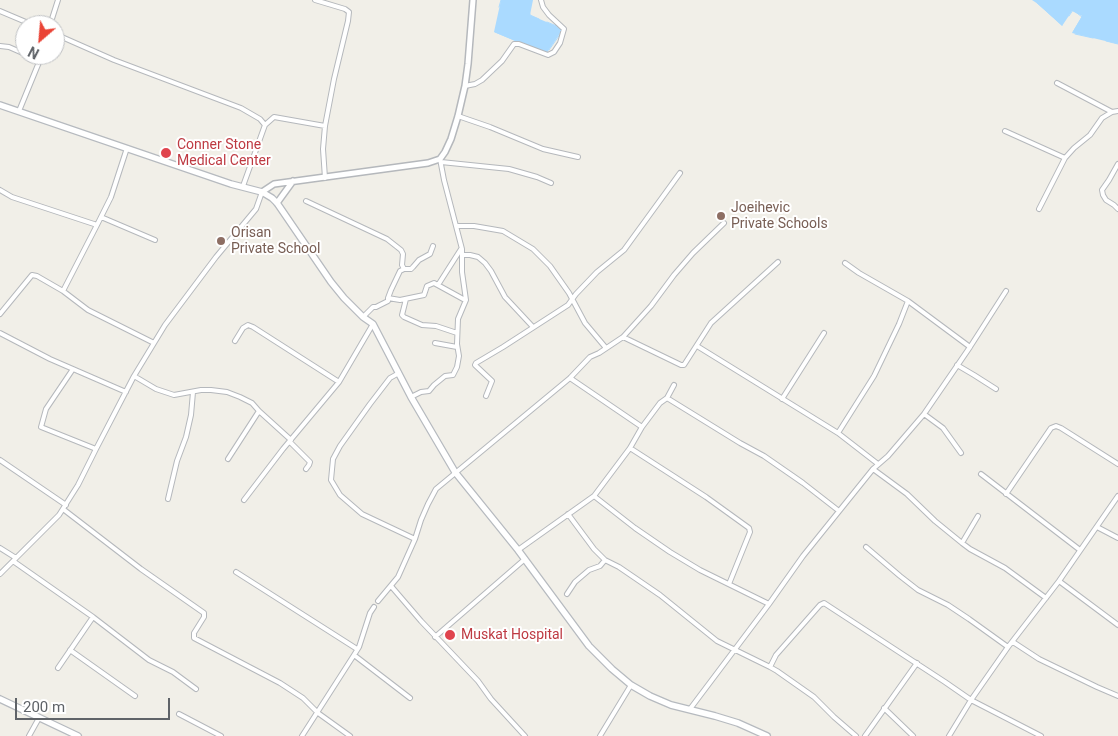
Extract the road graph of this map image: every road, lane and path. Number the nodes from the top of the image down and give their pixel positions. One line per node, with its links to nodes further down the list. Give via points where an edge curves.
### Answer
1 (58, 0): 6 (street)
2 (314, 0): 20 (street, via 349,12)
3 (473, 0): 13 (street)
4 (541, 0): 13 (street, via 549,15 564,29 554,52 548,55 514,44 482,80)
5 (0, 11): 7 (street)
6 (53, 15)
7 (15, 17)
8 (65, 38): 19 (street, via 241,108)
9 (0, 46): 10 (street)
10 (15, 50)
11 (38, 65): 15 (street)
12 (1056, 83): 17 (street)
13 (465, 86): 18 (street)
14 (0, 105): 15 (main road)
15 (19, 111): 22 (main road)
16 (1118, 111): 17 (street)
17 (1112, 112): 24 (street, via 1102,118 1090,135)
18 (458, 116): 23 (street, via 543,149); 25 (street)
19 (265, 125): 20 (street, via 274,117); 31 (street)
20 (325, 126): 28 (street)
21 (1004, 131): 24 (street)
22 (128, 148): 31 (main road); 38 (street)
23 (578, 157)
24 (1065, 158): 36 (street)
25 (440, 160): 28 (street); 30 (street, via 509,169); 41 (street)
26 (1118, 164): 37 (street, via 1102,190 1106,200)
27 (680, 173): 55 (street, via 624,250 597,272)
28 (324, 178): 29 (street)
29 (293, 181): 33 (street, via 274,184); 35 (street)
30 (551, 183)
31 (244, 186): 33 (main road)
32 (0, 190): 40 (street)
33 (262, 192): 35 (main road); 66 (street, via 256,209 216,257)
34 (306, 201): 48 (street, via 387,239 401,250)
35 (278, 203): 58 (main road, via 331,282)
36 (1039, 209)
37 (1118, 209)
38 (102, 217): 40 (street); 42 (street)
39 (724, 223): 64 (street, via 674,275)
40 (98, 226): 50 (street)
41 (456, 226): 44 (street); 55 (street, via 503,231 533,249 550,266)
42 (155, 240)
43 (433, 246): 48 (street, via 430,254 411,269)
44 (462, 249): 45 (street); 49 (street)
45 (462, 255): 54 (street); 60 (street, via 470,254 485,263 505,297)
46 (778, 262): 68 (street, via 711,324)
47 (846, 263): 56 (street)
48 (404, 270): 52 (street, via 400,271)
49 (438, 285): 53 (street, via 427,286 424,295); 54 (street)
50 (63, 291): 57 (street, via 32,275); 66 (street, via 88,310)
51 (1006, 291): 70 (street)
52 (388, 298): 53 (street); 58 (street)
53 (406, 299): 63 (street, via 404,317)
54 (466, 300): 63 (street, via 458,320)
55 (572, 300): 60 (street); 71 (street, via 585,323)
56 (908, 301): 70 (street); 89 (street, via 874,376)
57 (0, 314)
58 (363, 317): 59 (main road)
59 (373, 324): 74 (main road); 77 (street)
60 (534, 327): 82 (street, via 476,363 492,381)
61 (824, 333): 85 (street)
62 (0, 334): 73 (street)
63 (457, 334): 69 (street)
64 (623, 337): 68 (street, via 681,365 686,363); 71 (street)
65 (235, 341): 77 (street, via 248,325)
66 (154, 343): 75 (street)
67 (435, 343): 69 (street)
68 (697, 346): 85 (street)
69 (457, 347): 83 (street, via 459,356 453,375 445,376 429,391)
70 (970, 347): 72 (street)
71 (606, 348): 76 (street, via 590,357)
72 (957, 365): 79 (street); 87 (street)
73 (73, 369): 80 (street); 92 (street, via 46,409 41,426)
74 (399, 373): 83 (main road); 113 (street, via 390,378 340,446 333,460 331,480 340,495 362,514)
75 (134, 376): 80 (street); 81 (street, via 174,395)
76 (570, 378): 88 (street); 100 (street)
77 (339, 382): 90 (street)
78 (674, 385): 84 (street)
79 (996, 389)
80 (126, 392): 92 (street)
81 (194, 392): 86 (street, via 227,392 252,403); 105 (street, via 186,437)
82 (486, 396)
83 (411, 397): 100 (main road)
84 (667, 398): 88 (street); 108 (street, via 764,456)
85 (782, 399): 89 (street)
86 (258, 411): 90 (street); 94 (street)
87 (924, 414): 93 (street, via 942,428); 96 (street)
88 (642, 427): 91 (street)
89 (838, 433): 96 (street)
90 (290, 441): 98 (street, via 310,462); 106 (street)
91 (630, 448): 103 (street); 125 (street, via 749,528)
92 (96, 450): 107 (street)
93 (961, 453)
94 (228, 459)
95 (0, 460): 107 (street)
96 (878, 464): 99 (street)
97 (1118, 464): 102 (street, via 1056,426 1051,428)
98 (306, 469)
99 (873, 469): 108 (street); 114 (street, via 907,494)
100 (455, 472): 113 (street, via 436,489); 117 (main road)
101 (981, 474): 102 (street)
102 (1006, 494): 118 (street)
103 (594, 496): 109 (street); 125 (street, via 670,552)
104 (1118, 496): 111 (street)
105 (168, 498)
106 (244, 500)
107 (64, 507): 120 (street); 153 (street, via 141,569 204,613 194,638 280,683)
108 (839, 511): 130 (street)
109 (568, 514): 117 (street); 121 (street)
110 (978, 516): 114 (street)
111 (1096, 527): 112 (street); 118 (street)
112 (1118, 538)
113 (415, 540): 126 (street)
114 (962, 543): 128 (street, via 1005,568)
115 (866, 547): 136 (street, via 918,590 948,605)
116 (0, 548): 120 (street)
117 (518, 550): 119 (main road)
118 (1080, 550): 124 (street)
119 (524, 559): 134 (street); 144 (main road, via 589,646)
120 (15, 560): 123 (street); 132 (street)
121 (606, 560): 127 (street, via 589,570); 139 (street, via 660,595 717,641)
122 (236, 572): 137 (street)
123 (0, 574)
124 (1059, 581): 128 (street); 133 (street)
125 (729, 584): 130 (street)
126 (391, 586): 129 (street); 134 (street)
127 (566, 594)
128 (1046, 598): 135 (street)
129 (378, 601)
130 (769, 604): 139 (street)
131 (374, 607): 137 (street)
132 (93, 617): 138 (street); 145 (street, via 149,660 173,672)
133 (1118, 625)
134 (435, 636): 161 (street)
135 (1013, 642): 136 (street); 147 (street, via 1039,659)
136 (1008, 647): 150 (street)
137 (358, 649): 140 (street)
138 (70, 650): 143 (street); 146 (street)
139 (735, 650): 142 (street); 152 (street)
140 (354, 655): 148 (street); 153 (street)
141 (916, 663): 142 (street, via 824,603 776,654); 150 (street); 151 (street)
142 (770, 667): 164 (street, via 814,697)
143 (58, 668)
144 (631, 685): 152 (main road, via 671,705); 162 (street)
145 (196, 690)
146 (135, 696)
147 (1118, 696)
148 (410, 698)
149 (0, 699): 155 (main road)
150 (971, 700): 167 (street); 168 (street)
151 (884, 708): 165 (street); 166 (street)
152 (690, 710): 163 (main road, via 738,723)
153 (318, 713): 159 (street); 160 (street)
154 (178, 714): 158 (street)
155 (39, 718): 156 (street); 157 (main road)
156 (29, 736)
157 (78, 736)
158 (220, 736)
159 (302, 736)
160 (350, 736)
161 (525, 736)
162 (600, 736)
163 (767, 736)
164 (856, 736)
165 (864, 736)
166 (913, 736)
167 (949, 736)
168 (1041, 736)

